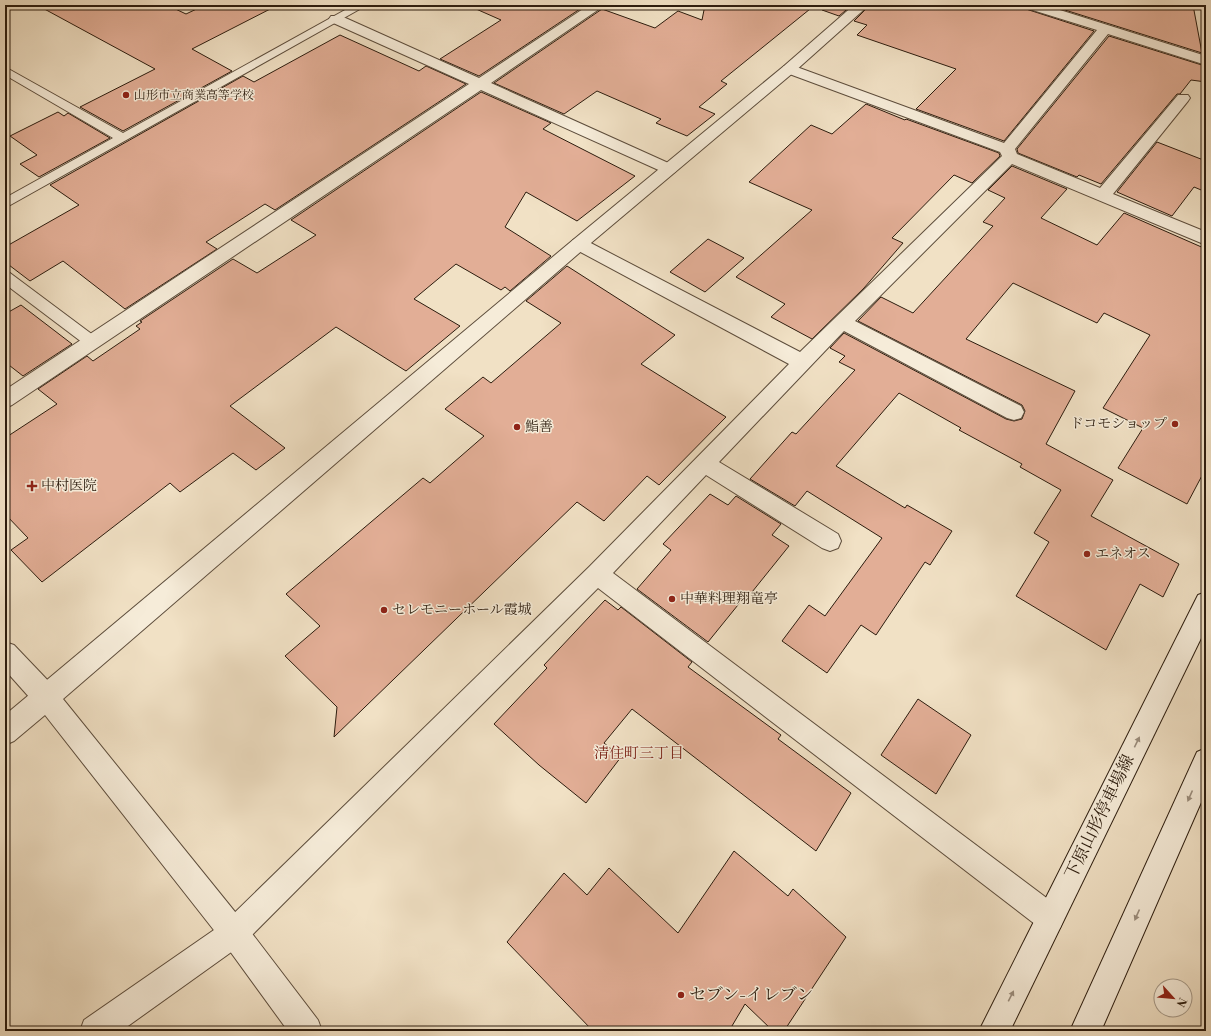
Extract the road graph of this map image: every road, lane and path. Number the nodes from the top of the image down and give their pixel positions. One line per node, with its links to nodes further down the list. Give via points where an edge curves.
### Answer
1 (362, 5): 5 (lane)
2 (598, 5): 10 (street)
3 (862, 5): 8 (street)
4 (1031, 5): 6 (street)
5 (336, 20): 10 (street); 12 (lane)
6 (1104, 29): 7 (street); 13 (street)
7 (1206, 61)
8 (789, 69): 13 (street); 14 (street)
9 (5, 70): 12 (lane)
10 (480, 83): 14 (street); 21 (street)
11 (1183, 98): 15 (street)
12 (122, 138): 16 (lane)
13 (1008, 153): 15 (street); 20 (street)
14 (669, 169): 18 (street)
15 (1102, 196): 17 (street)
16 (5, 204)
17 (1206, 239)
18 (579, 244): 22 (street); 30 (street)
19 (5, 277): 21 (lane)
20 (842, 322): 22 (street); 24 (street)
21 (92, 342): 23 (street)
22 (802, 362): 25 (street)
23 (5, 400)
24 (1014, 412)
25 (704, 463): 26 (street); 27 (street)
26 (830, 541)
27 (597, 574): 33 (street); 34 (street)
28 (1206, 602): 33 (street, 下原山形停車場線, one-way to 28)
29 (5, 653): 30 (street)
30 (47, 698): 31 (street); 34 (street)
31 (5, 732)
32 (1206, 761): 38 (street, one-way to 38)
33 (1050, 918): 37 (street, 下原山形停車場線, one-way to 33)
34 (234, 932): 35 (street); 36 (street)
35 (95, 1031)
36 (307, 1031)
37 (994, 1031)
38 (1085, 1031)

